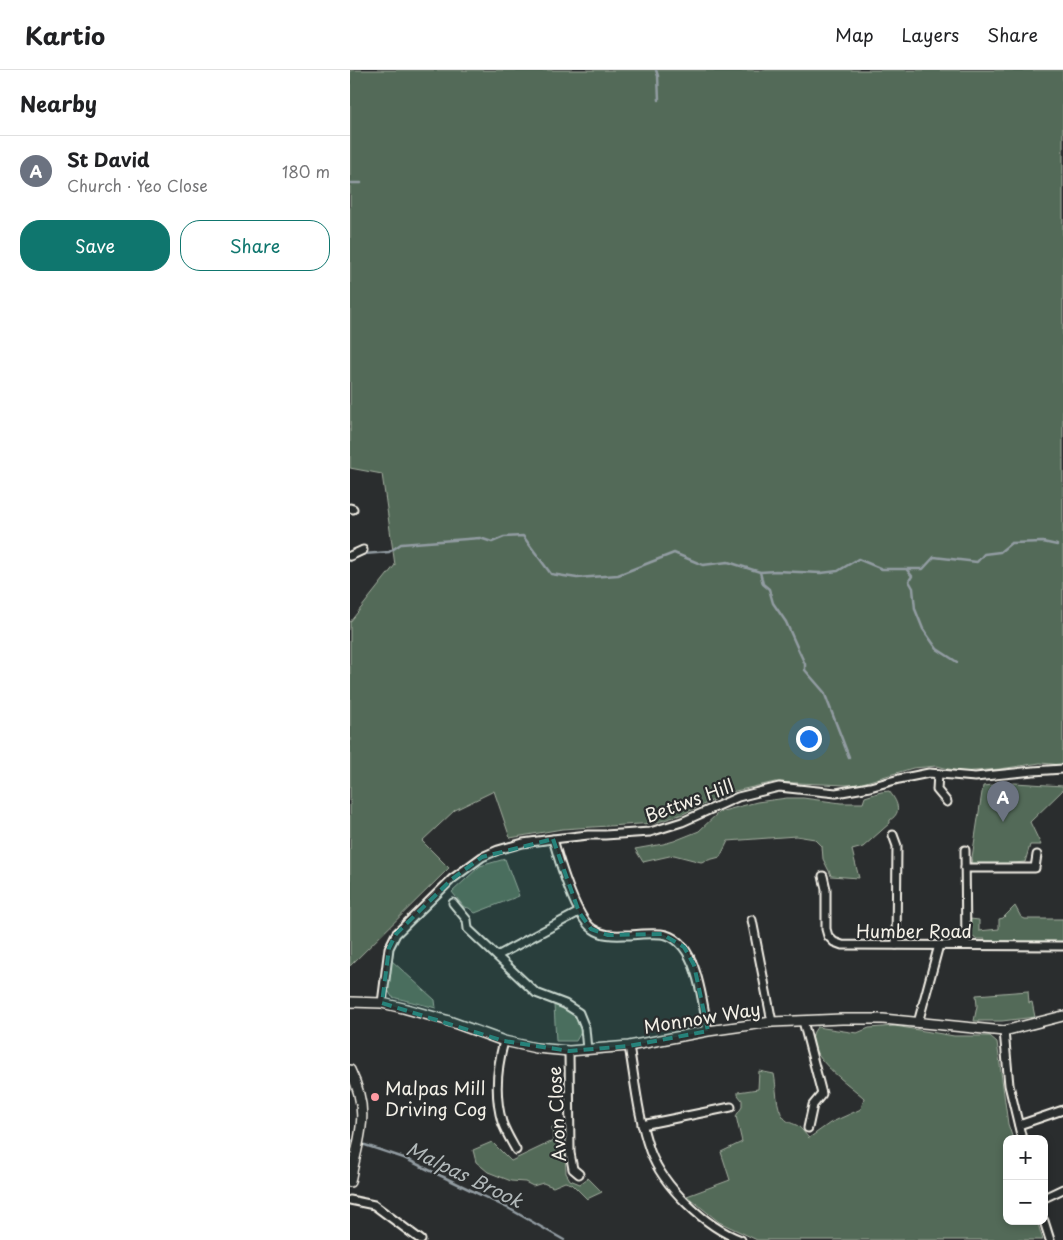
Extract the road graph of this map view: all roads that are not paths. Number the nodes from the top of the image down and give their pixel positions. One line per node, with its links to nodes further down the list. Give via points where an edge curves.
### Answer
1 (363, 550): 2 (street)
2 (350, 556)
3 (1063, 770): 4 (street, Bettws Hill, via 976,777)
4 (938, 774): 5 (street, via 937,790); 7 (street, Bettws Hill, via 899,778 836,793 780,787 738,797 682,822 650,832)
5 (947, 802)
6 (892, 835): 15 (street, via 897,846)
7 (553, 839): 13 (street); 21 (street, Bettws Hill, via 498,850 482,857 452,879 391,941)
8 (966, 850): 10 (street)
9 (1037, 854): 10 (street, via 1035,868)
10 (965, 868): 17 (street)
11 (823, 876): 15 (street, Humber Road, via 826,929 834,942 842,945)
12 (453, 903): 19 (street, via 467,920 468,929)
13 (579, 912): 19 (street); 26 (street, via 599,933 662,934 684,947 694,965)
14 (752, 920): 24 (street)
15 (896, 945): 16 (street, Humber Road)
16 (938, 945): 17 (street, Humber Road); 25 (street)
17 (966, 945): 18 (street, Humber Road)
18 (1063, 946)
19 (496, 956): 30 (street, via 536,993 566,1004 579,1013 585,1028)
20 (350, 1002): 21 (street, Monnow Way)
21 (382, 1004): 28 (street, Monnow Way, via 446,1020)
22 (1063, 1016): 27 (street, Monnow Way)
23 (803, 1021): 24 (street, Monnow Way); 25 (street, Monnow Way, via 883,1019); 37 (street, via 822,1094 814,1105)
24 (772, 1022): 26 (street, Monnow Way)
25 (918, 1023): 27 (street, Monnow Way)
26 (708, 1031): 29 (street, Monnow Way)
27 (1004, 1031): 36 (street, via 1008,1085)
28 (504, 1041): 31 (street, Monnow Way); 39 (street, via 498,1065 497,1094 503,1122)
29 (629, 1046): 30 (street, Monnow Way); 35 (street)
30 (587, 1050): 31 (street, Monnow Way)
31 (569, 1051): 40 (street, Avon Close, via 570,1153 573,1169)
32 (350, 1070): 41 (street, via 363,1110)
33 (731, 1107): 35 (street)
34 (1063, 1110): 36 (street)
35 (642, 1125): 47 (street, via 651,1153 674,1190 692,1210)
36 (1019, 1125): 38 (street)
37 (808, 1128)
38 (1021, 1135)
39 (516, 1150)
40 (579, 1174)
41 (350, 1182)
42 (1063, 1189): 43 (street)
43 (1048, 1196)
44 (350, 1200): 46 (street, via 374,1205)
45 (1045, 1225): 48 (street)
46 (421, 1240)
47 (740, 1240)
48 (1050, 1240)

